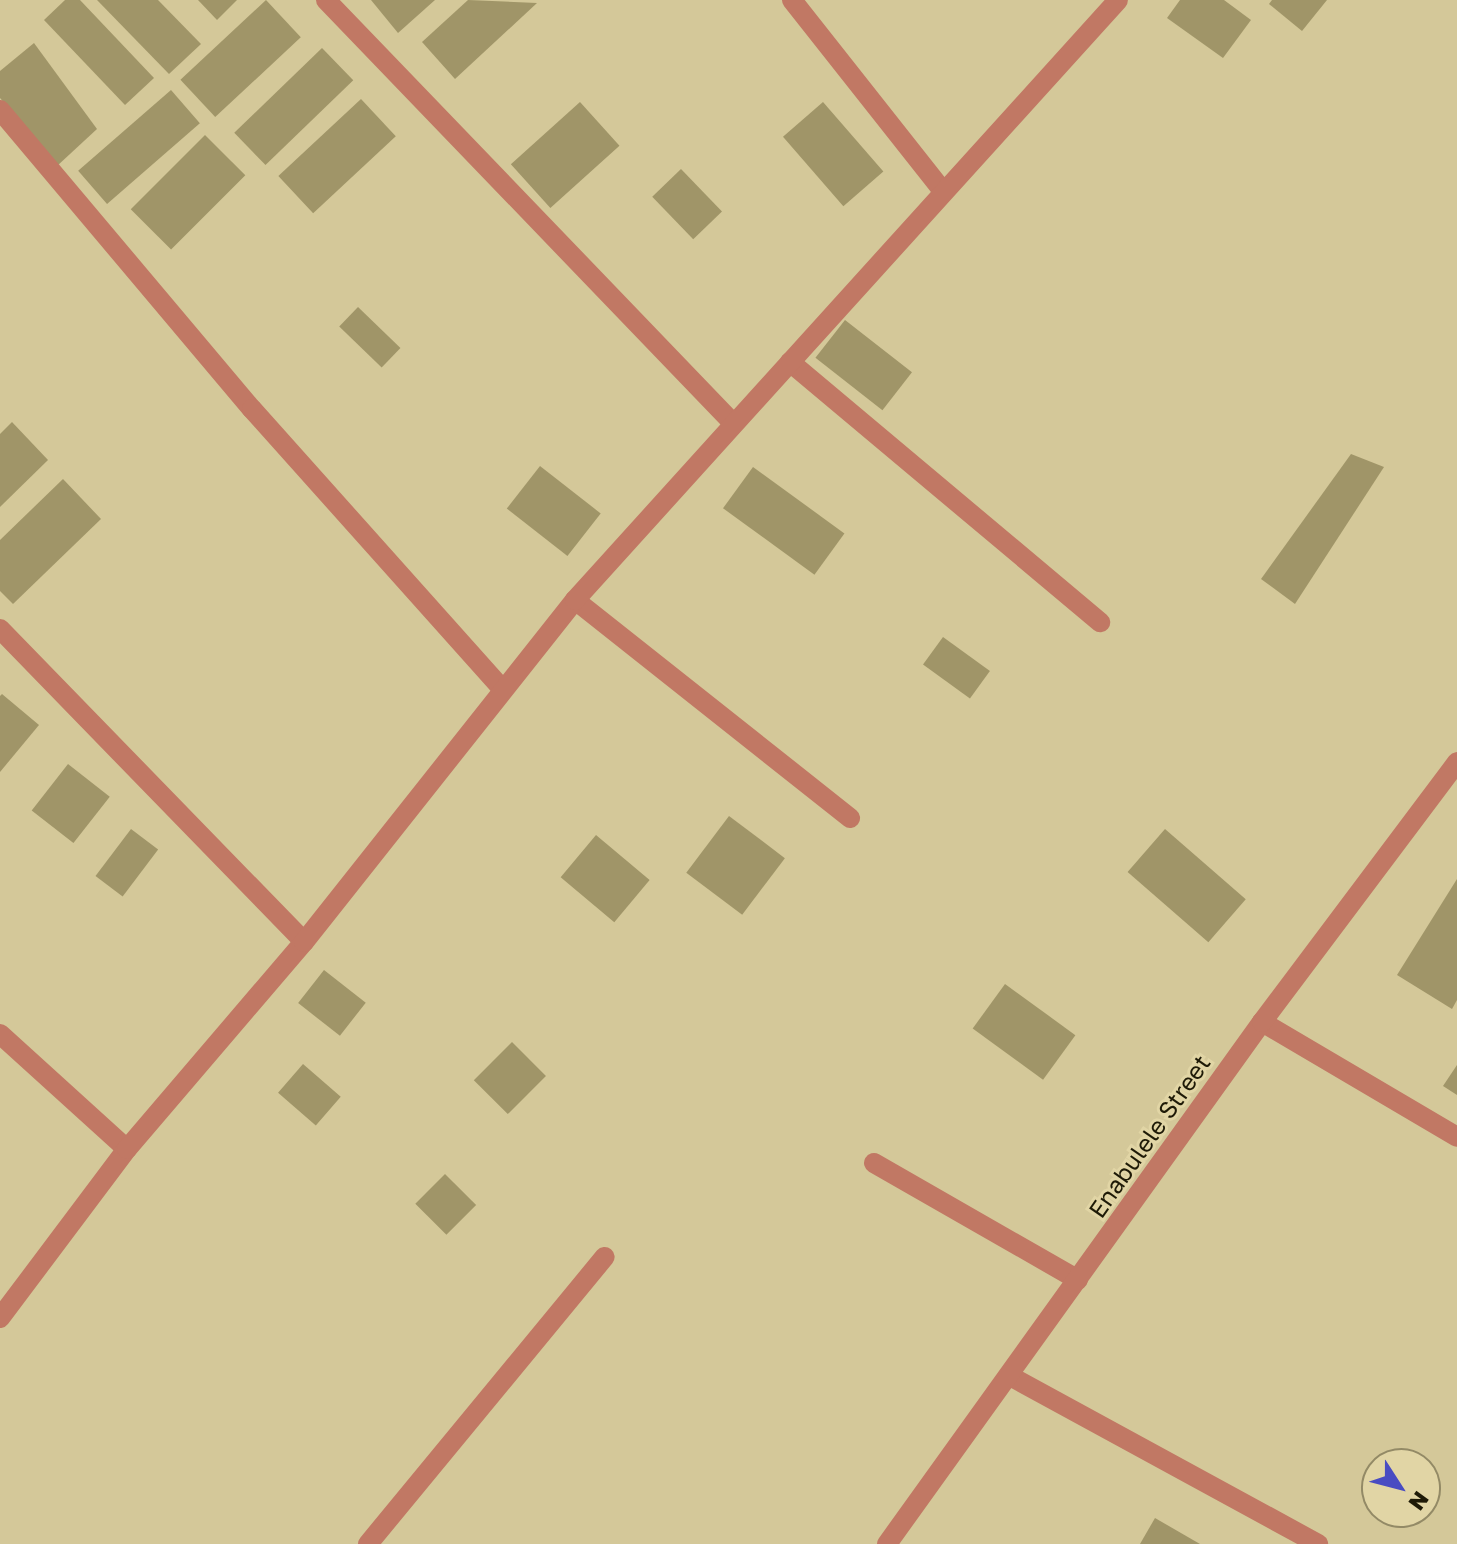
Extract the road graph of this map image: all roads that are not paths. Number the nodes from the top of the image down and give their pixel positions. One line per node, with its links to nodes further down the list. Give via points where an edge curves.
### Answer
1 (326, 0): 7 (street)
2 (792, 0): 5 (street)
3 (1118, 0): 5 (street)
4 (0, 110): 11 (street, via 252,409)
5 (942, 190): 6 (street)
6 (790, 362): 7 (street); 9 (street)
7 (732, 422): 8 (street)
8 (575, 600): 11 (street); 13 (street)
9 (1100, 622)
10 (0, 629): 14 (street)
11 (502, 689): 14 (street)
12 (1457, 762): 15 (street, Enabulele Street)
13 (850, 818)
14 (304, 942): 18 (street)
15 (1262, 1022): 17 (street); 21 (street, Enabulele Street)
16 (0, 1034): 18 (street)
17 (1457, 1137)
18 (127, 1149): 22 (street)
19 (874, 1163): 21 (street)
20 (605, 1257): 24 (street)
21 (1078, 1280): 23 (street, Enabulele Street)
22 (0, 1318)
23 (1010, 1376): 25 (street, Enabulele Street); 26 (street)
24 (368, 1544)
25 (887, 1544)
26 (1318, 1544)

